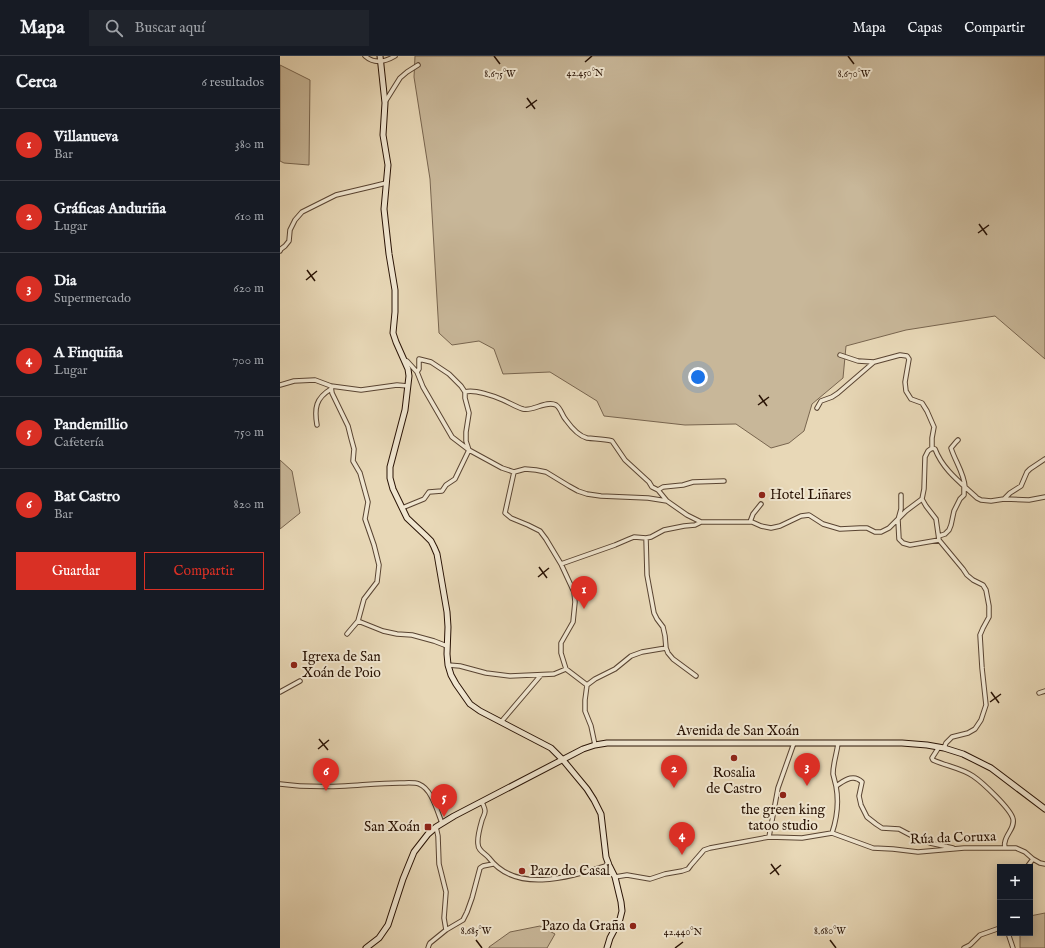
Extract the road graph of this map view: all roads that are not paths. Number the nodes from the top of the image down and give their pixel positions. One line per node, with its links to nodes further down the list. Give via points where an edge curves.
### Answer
1 (365, 56): 4 (street, via 369,60)
2 (380, 56): 4 (street)
3 (395, 56): 4 (street)
4 (381, 62): 6 (street)
5 (418, 65): 6 (street, via 400,78)
6 (385, 103): 7 (street, via 383,135 388,165)
7 (386, 183): 8 (street, via 336,195 302,212 290,230 289,241); 10 (street, via 384,209 395,290 393,332)
8 (280, 250)
9 (840, 355): 11 (street, via 858,361)
10 (404, 360): 12 (street); 14 (street, via 408,369)
11 (874, 362): 17 (street, via 838,393 821,401); 20 (street, via 900,355 907,356 909,359 906,391 911,399 922,404 927,411 934,427)
12 (417, 372): 16 (street, via 419,359 431,362 456,380); 21 (street, via 452,437)
13 (280, 385): 15 (street, via 294,381 316,380)
14 (408, 386): 15 (street, via 361,390); 33 (street, via 405,410 390,467 393,489)
15 (331, 388): 18 (street, via 316,406); 40 (street, via 348,426 354,449 353,461 360,473 368,502 365,519 379,565 377,582 364,598)
16 (465, 392): 21 (street, via 469,413 466,441); 26 (street, via 501,399 525,410 555,404 565,420 581,435 612,441 625,460)
17 (818, 408)
18 (317, 425)
19 (958, 440): 25 (street, via 951,448 965,481)
20 (932, 448): 25 (street, via 948,471); 29 (street, via 925,457)
21 (469, 450): 23 (street); 33 (street, via 455,479 442,491 429,492 424,499)
22 (1045, 459): 30 (street, via 1030,469 1021,486)
23 (514, 472): 31 (street, via 525,469 546,472 587,494); 39 (street, via 505,513 540,532)
24 (724, 481): 26 (street, via 693,482)
25 (964, 486): 30 (street, via 982,500); 38 (street, via 964,495 954,511 949,530)
26 (658, 490): 31 (street)
27 (901, 495): 34 (street)
28 (1045, 497): 30 (street, via 1029,500)
29 (922, 499): 34 (street); 38 (street, via 936,519)
30 (1004, 499)
31 (667, 501): 35 (street)
32 (761, 504): 36 (street)
33 (402, 508): 42 (street, via 407,518 431,541 437,554 447,612)
34 (898, 520): 36 (street, via 881,532 867,528 840,529 823,524 809,515 771,528); 38 (street, via 899,539 903,542 910,545)
35 (701, 522): 36 (street); 37 (street, via 664,530)
36 (750, 522)
37 (646, 538): 39 (street, via 629,538); 43 (street, via 647,575 654,613 663,627)
38 (939, 538): 57 (street, via 967,575 983,585 989,606 989,617 980,635 986,705 984,713 975,729 952,737)
39 (561, 564): 45 (street, via 574,592 575,602 573,622 561,642 561,653)
40 (358, 621): 41 (street); 42 (street, via 382,631 412,635)
41 (347, 634)
42 (448, 646): 44 (street)
43 (666, 648): 47 (street, via 673,659); 49 (street, via 631,656)
44 (448, 665): 46 (street, via 510,676); 53 (street, via 456,684 470,704)
45 (566, 669): 46 (street, via 554,674); 49 (street)
46 (541, 675): 53 (street)
47 (696, 676)
48 (300, 682): 51 (street)
49 (587, 685): 56 (street, via 585,711)
50 (1045, 691): 52 (street)
51 (280, 692)
52 (1039, 693)
53 (501, 722): 58 (street, via 552,748)
54 (794, 743): 55 (street, Avenida de San Xoán); 56 (street, Avenida de San Xoán); 66 (street, via 778,788)
55 (838, 743): 57 (street, Avenida de San Xoán); 60 (street, via 833,772)
56 (595, 745): 58 (street, Avenida de San Xoán)
57 (942, 747): 62 (street, Avenida de San Xoán, via 991,768); 67 (street, via 933,760 973,776 1011,814 1013,822 1004,840)
58 (563, 760): 61 (street, Avenida de San Xoán); 73 (street, via 594,800 600,814)
59 (280, 784): 63 (street, via 316,787 419,784 432,798)
60 (836, 786): 65 (street, via 838,807); 68 (street, via 847,779 860,779 862,782 858,796 861,805 867,817 876,824 882,828 899,829 930,843)
61 (482, 802): 63 (street, Avenida de San Xoán); 70 (street, via 485,812 478,844 479,849)
62 (1045, 809)
63 (442, 823): 64 (street, Avenida de San Xoán)
64 (436, 827): 76 (street, via 439,864 446,892); 79 (street, Avenida de San Xoán, via 414,852 388,925 379,938)
65 (832, 833): 66 (street, via 802,838); 68 (street, Rúa da Coruxa, via 873,848 918,852)
66 (769, 837): 74 (street, via 704,850 688,869 655,878 627,875)
67 (1005, 848): 68 (street, Rúa da Coruxa); 69 (street, Rúa da Coruxa, via 1016,848)
68 (958, 849)
69 (1033, 859): 71 (street); 72 (street, Rúa da Coruxa)
70 (493, 864): 73 (street, via 524,880 559,878); 76 (street, via 480,868 467,912 462,920)
71 (1030, 864)
72 (1045, 864)
73 (609, 865): 74 (street)
74 (616, 877): 80 (street, via 622,911)
75 (997, 929): 81 (street, via 980,935)
76 (446, 930): 78 (street)
77 (1009, 936): 82 (street)
78 (429, 946)
79 (366, 948)
80 (608, 948)
81 (964, 948)
82 (1013, 948)

